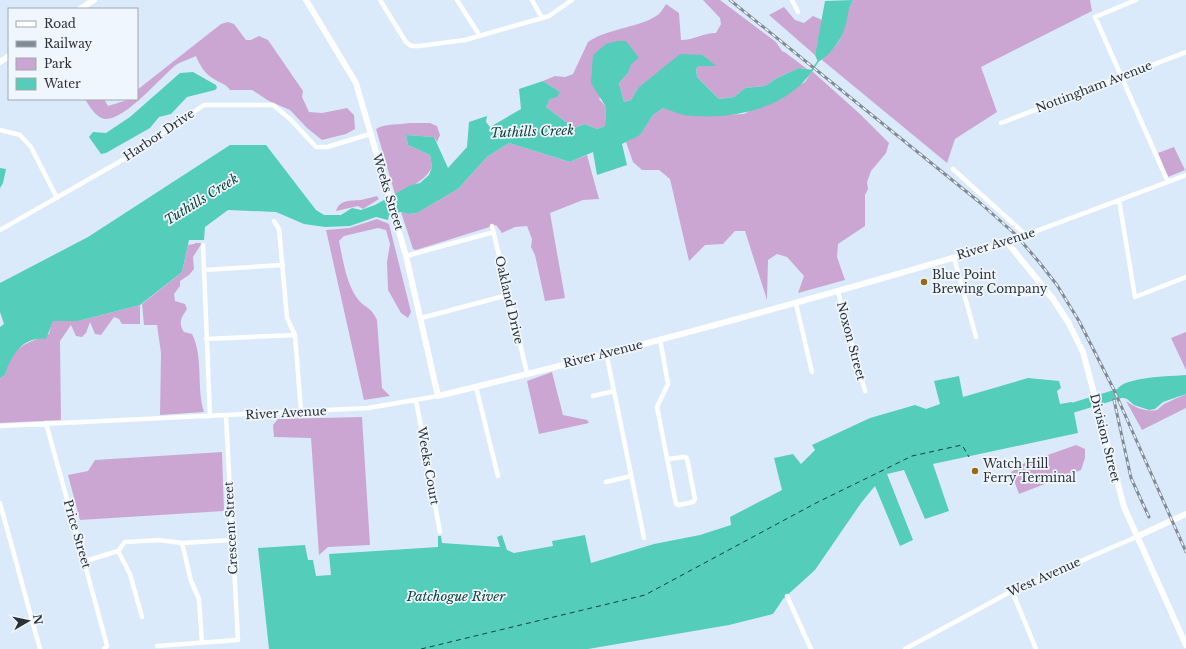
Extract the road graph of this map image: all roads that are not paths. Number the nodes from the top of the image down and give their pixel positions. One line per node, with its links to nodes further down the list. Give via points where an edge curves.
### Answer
1 (94, 0): 9 (main road)
2 (306, 0): 17 (main road, Weeks Street, via 356,83)
3 (380, 0): 12 (street, via 411,46)
4 (457, 0): 12 (street)
5 (532, 0): 11 (street)
6 (572, 0): 11 (street)
7 (792, 0): 10 (street)
8 (1136, 0): 14 (street, via 1095,16)
9 (82, 8)
10 (798, 12)
11 (542, 18): 12 (street)
12 (480, 36)
13 (1186, 52): 14 (street, Nottingham Avenue)
14 (1121, 76): 15 (street, Nottingham Avenue); 20 (street)
15 (1002, 123)
16 (0, 130): 21 (street, via 20,134 31,147)
17 (370, 134): 21 (street, Harbor Drive, via 330,146 316,147 273,105 204,105 126,158); 30 (main road, Weeks Street)
18 (953, 169): 27 (street)
19 (1186, 175): 20 (street, River Avenue)
20 (1168, 182): 22 (street, River Avenue)
21 (57, 198): 25 (street, Harbor Drive)
22 (1119, 200): 27 (street, River Avenue); 34 (street, via 1135,297)
23 (274, 221): 32 (street, via 279,229)
24 (492, 226): 26 (street, Oakland Drive)
25 (0, 230)
26 (494, 232): 30 (street); 38 (street, Oakland Drive)
27 (1028, 236): 28 (street, River Avenue)
28 (1007, 242): 31 (main road, River Avenue); 35 (main road, Division Street)
29 (202, 245): 33 (street)
30 (406, 256): 40 (main road, Weeks Street)
31 (954, 258): 36 (main road, River Avenue); 42 (street)
32 (283, 265): 33 (street); 41 (street, via 287,318)
33 (204, 270): 43 (street)
34 (1186, 277)
35 (1045, 289): 37 (street, via 1028,294); 66 (main road, Division Street, via 1068,322 1083,352 1120,493)
36 (838, 292): 39 (main road, River Avenue); 50 (street, Noxon Street)
37 (1014, 294)
38 (508, 295): 40 (street); 47 (street, Oakland Drive)
39 (796, 304): 44 (main road, River Avenue); 46 (street)
40 (421, 318): 51 (main road, Weeks Street)
41 (295, 335): 43 (street); 54 (street)
42 (976, 337)
43 (206, 339): 55 (street)
44 (660, 339): 45 (main road, River Avenue); 59 (street, via 668,384 657,407)
45 (606, 352): 47 (main road, River Avenue); 49 (street)
46 (812, 372)
47 (527, 373): 48 (main road, River Avenue)
48 (476, 387): 51 (main road, River Avenue); 60 (street)
49 (614, 391): 52 (street); 61 (street)
50 (865, 391)
51 (438, 396): 53 (street, River Avenue)
52 (593, 396)
53 (416, 400): 54 (street, River Avenue, via 368,408); 65 (street, Weeks Court)
54 (301, 411): 56 (street, River Avenue)
55 (210, 416): 56 (street, River Avenue); 57 (street, River Avenue)
56 (226, 416): 68 (street, Crescent Street)
57 (46, 423): 58 (street, River Avenue); 71 (street, Price Street)
58 (0, 426)
59 (667, 459): 59 (street, via 676,504 693,502 695,499 687,458)
60 (498, 476)
61 (631, 476): 62 (street); 67 (street)
62 (606, 482)
63 (0, 503): 79 (street)
64 (1186, 514): 66 (main road, West Avenue)
65 (440, 532)
66 (1136, 537): 72 (street, West Avenue); 76 (main road, Division Street)
67 (644, 538)
68 (232, 540): 69 (street); 75 (street, Crescent Street, via 238,640)
69 (182, 543): 70 (street, via 159,540 124,542); 75 (street, via 191,581 199,599)
70 (118, 552): 71 (street); 74 (street, via 130,574)
71 (85, 561): 78 (street, Price Street)
72 (1012, 591): 81 (street, West Avenue); 82 (street)
73 (787, 596): 80 (street)
74 (142, 617)
75 (202, 643): 77 (street)
76 (1186, 645)
77 (157, 646)
78 (106, 648)
79 (40, 649)
80 (811, 649)
81 (905, 649)
82 (1036, 649)

